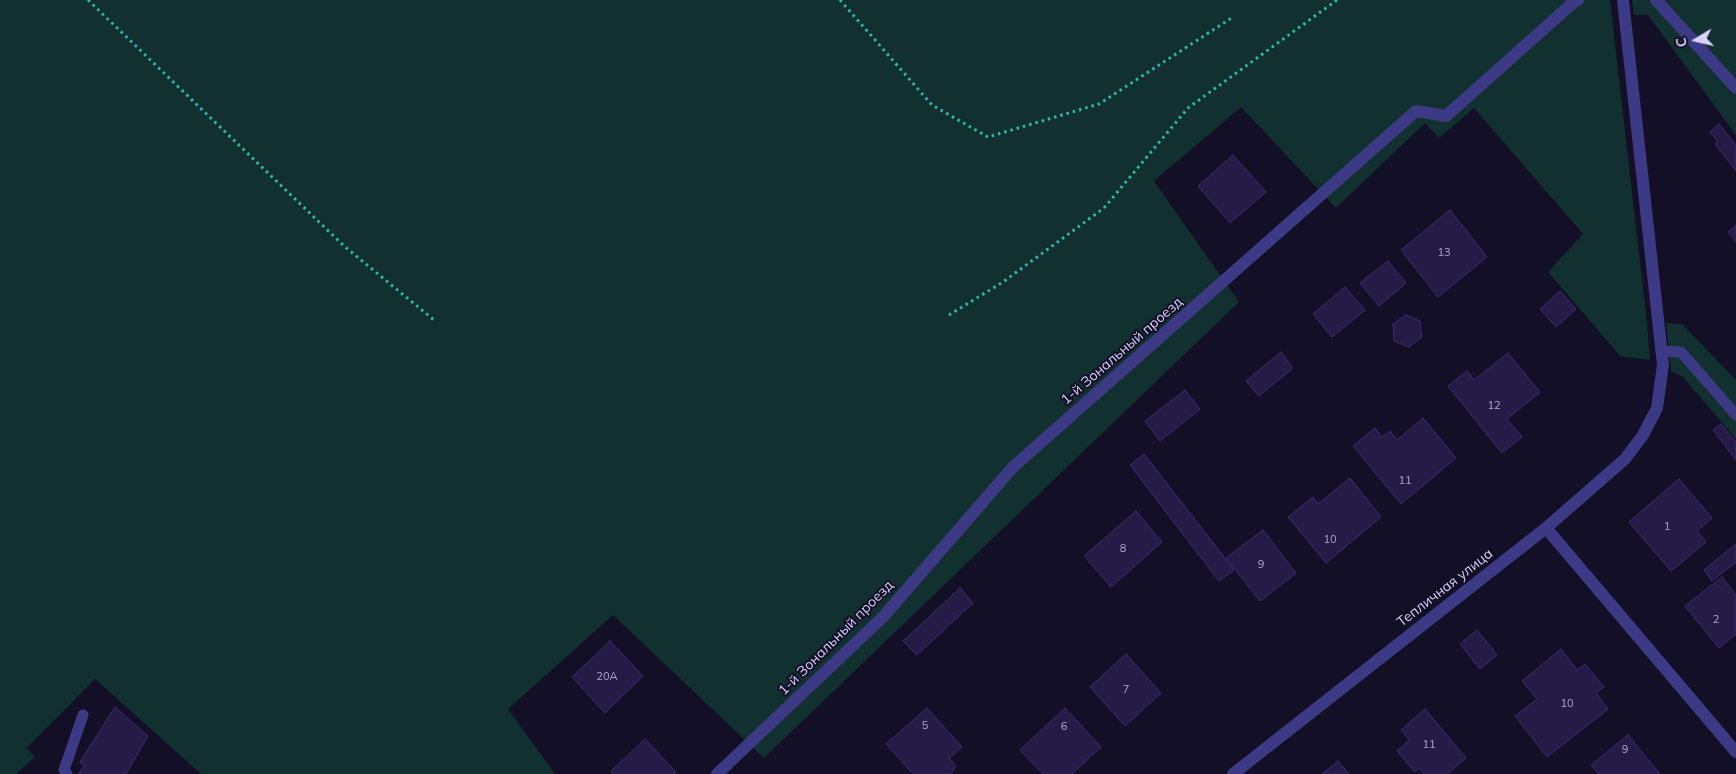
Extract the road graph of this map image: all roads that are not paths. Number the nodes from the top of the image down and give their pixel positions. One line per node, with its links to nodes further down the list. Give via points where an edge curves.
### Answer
1 (1578, 0): 11 (street, 1-й Зональный проезд, via 1446,116 1416,111 1013,467 883,617)
2 (1624, 0): 5 (street, Тепличная улица)
3 (1656, 0): 4 (street)
4 (1736, 88)
5 (1661, 351): 6 (lane, via 1682,352); 7 (street, Тепличная улица, via 1663,365 1657,408 1643,435 1625,459)
6 (1736, 415)
7 (1546, 528): 9 (street); 12 (street, Тепличная улица)
8 (83, 714): 10 (lane, via 64,770)
9 (1736, 752)
10 (67, 774)
11 (717, 774)
12 (1233, 774)

